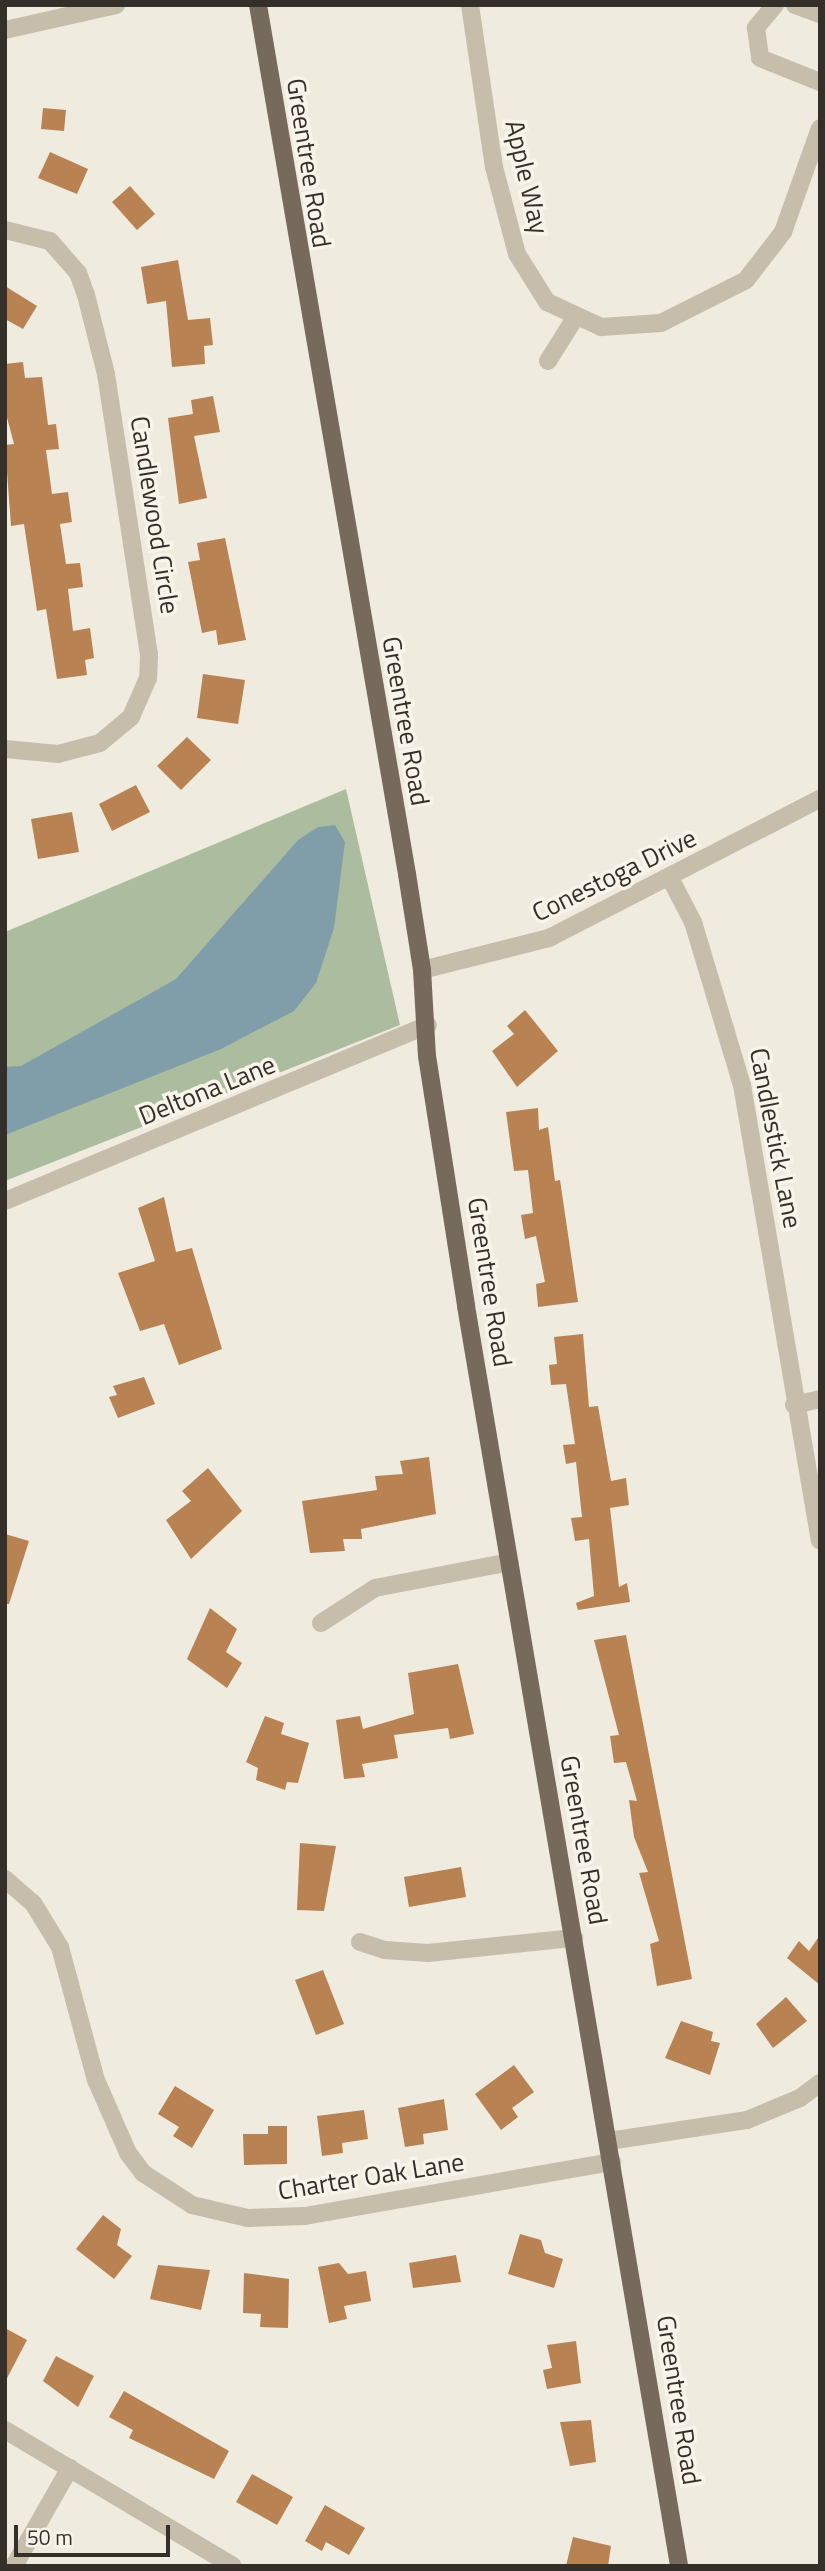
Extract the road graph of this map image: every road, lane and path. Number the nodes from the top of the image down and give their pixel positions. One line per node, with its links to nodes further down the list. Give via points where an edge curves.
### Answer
1 (258, 5): 16 (main road, Greentree Road)
2 (470, 5): 11 (street, Apple Way, via 508,226 517,254 547,302)
3 (775, 5): 8 (street, via 757,25 759,55 764,63)
4 (795, 5): 6 (street)
5 (114, 6): 7 (street)
6 (820, 14)
7 (5, 30)
8 (820, 82)
9 (820, 128): 11 (street, Apple Way, via 783,232 746,280 661,323 629,330)
10 (5, 230): 13 (street, Candlewood Circle, via 50,241 78,274 86,295 106,374 149,655 148,678 136,708 100,743 58,754)
11 (575, 318): 12 (street)
12 (548, 361)
13 (5, 749)
14 (820, 799): 15 (street, Conestoga Drive)
15 (670, 878): 16 (street, Conestoga Drive, via 549,938); 20 (street, Candlestick Lane, via 693,922 742,1085)
16 (422, 970): 17 (main road, Greentree Road)
17 (428, 1025): 18 (street, Deltona Lane); 22 (main road, Greentree Road, via 426,1056)
18 (5, 1201)
19 (820, 1399): 20 (street)
20 (794, 1405): 21 (street, Candlestick Lane)
21 (820, 1541)
22 (510, 1562): 23 (street, via 375,1588); 25 (main road, Greentree Road)
23 (321, 1623)
24 (5, 1879): 29 (street, Charter Oak Lane, via 33,1903 60,1947 96,2080 128,2153 143,2173 191,2205 248,2218 305,2216)
25 (574, 1938): 26 (street, via 428,1953 385,1951); 28 (main road, Greentree Road)
26 (360, 1942)
27 (820, 2083): 28 (street, via 800,2098 747,2120)
28 (609, 2141): 29 (main road, Greentree Road)
29 (612, 2162): 34 (main road, Greentree Road)
30 (5, 2430): 31 (street)
31 (70, 2468): 32 (street); 33 (street)
32 (14, 2566)
33 (233, 2566)
34 (679, 2566)

